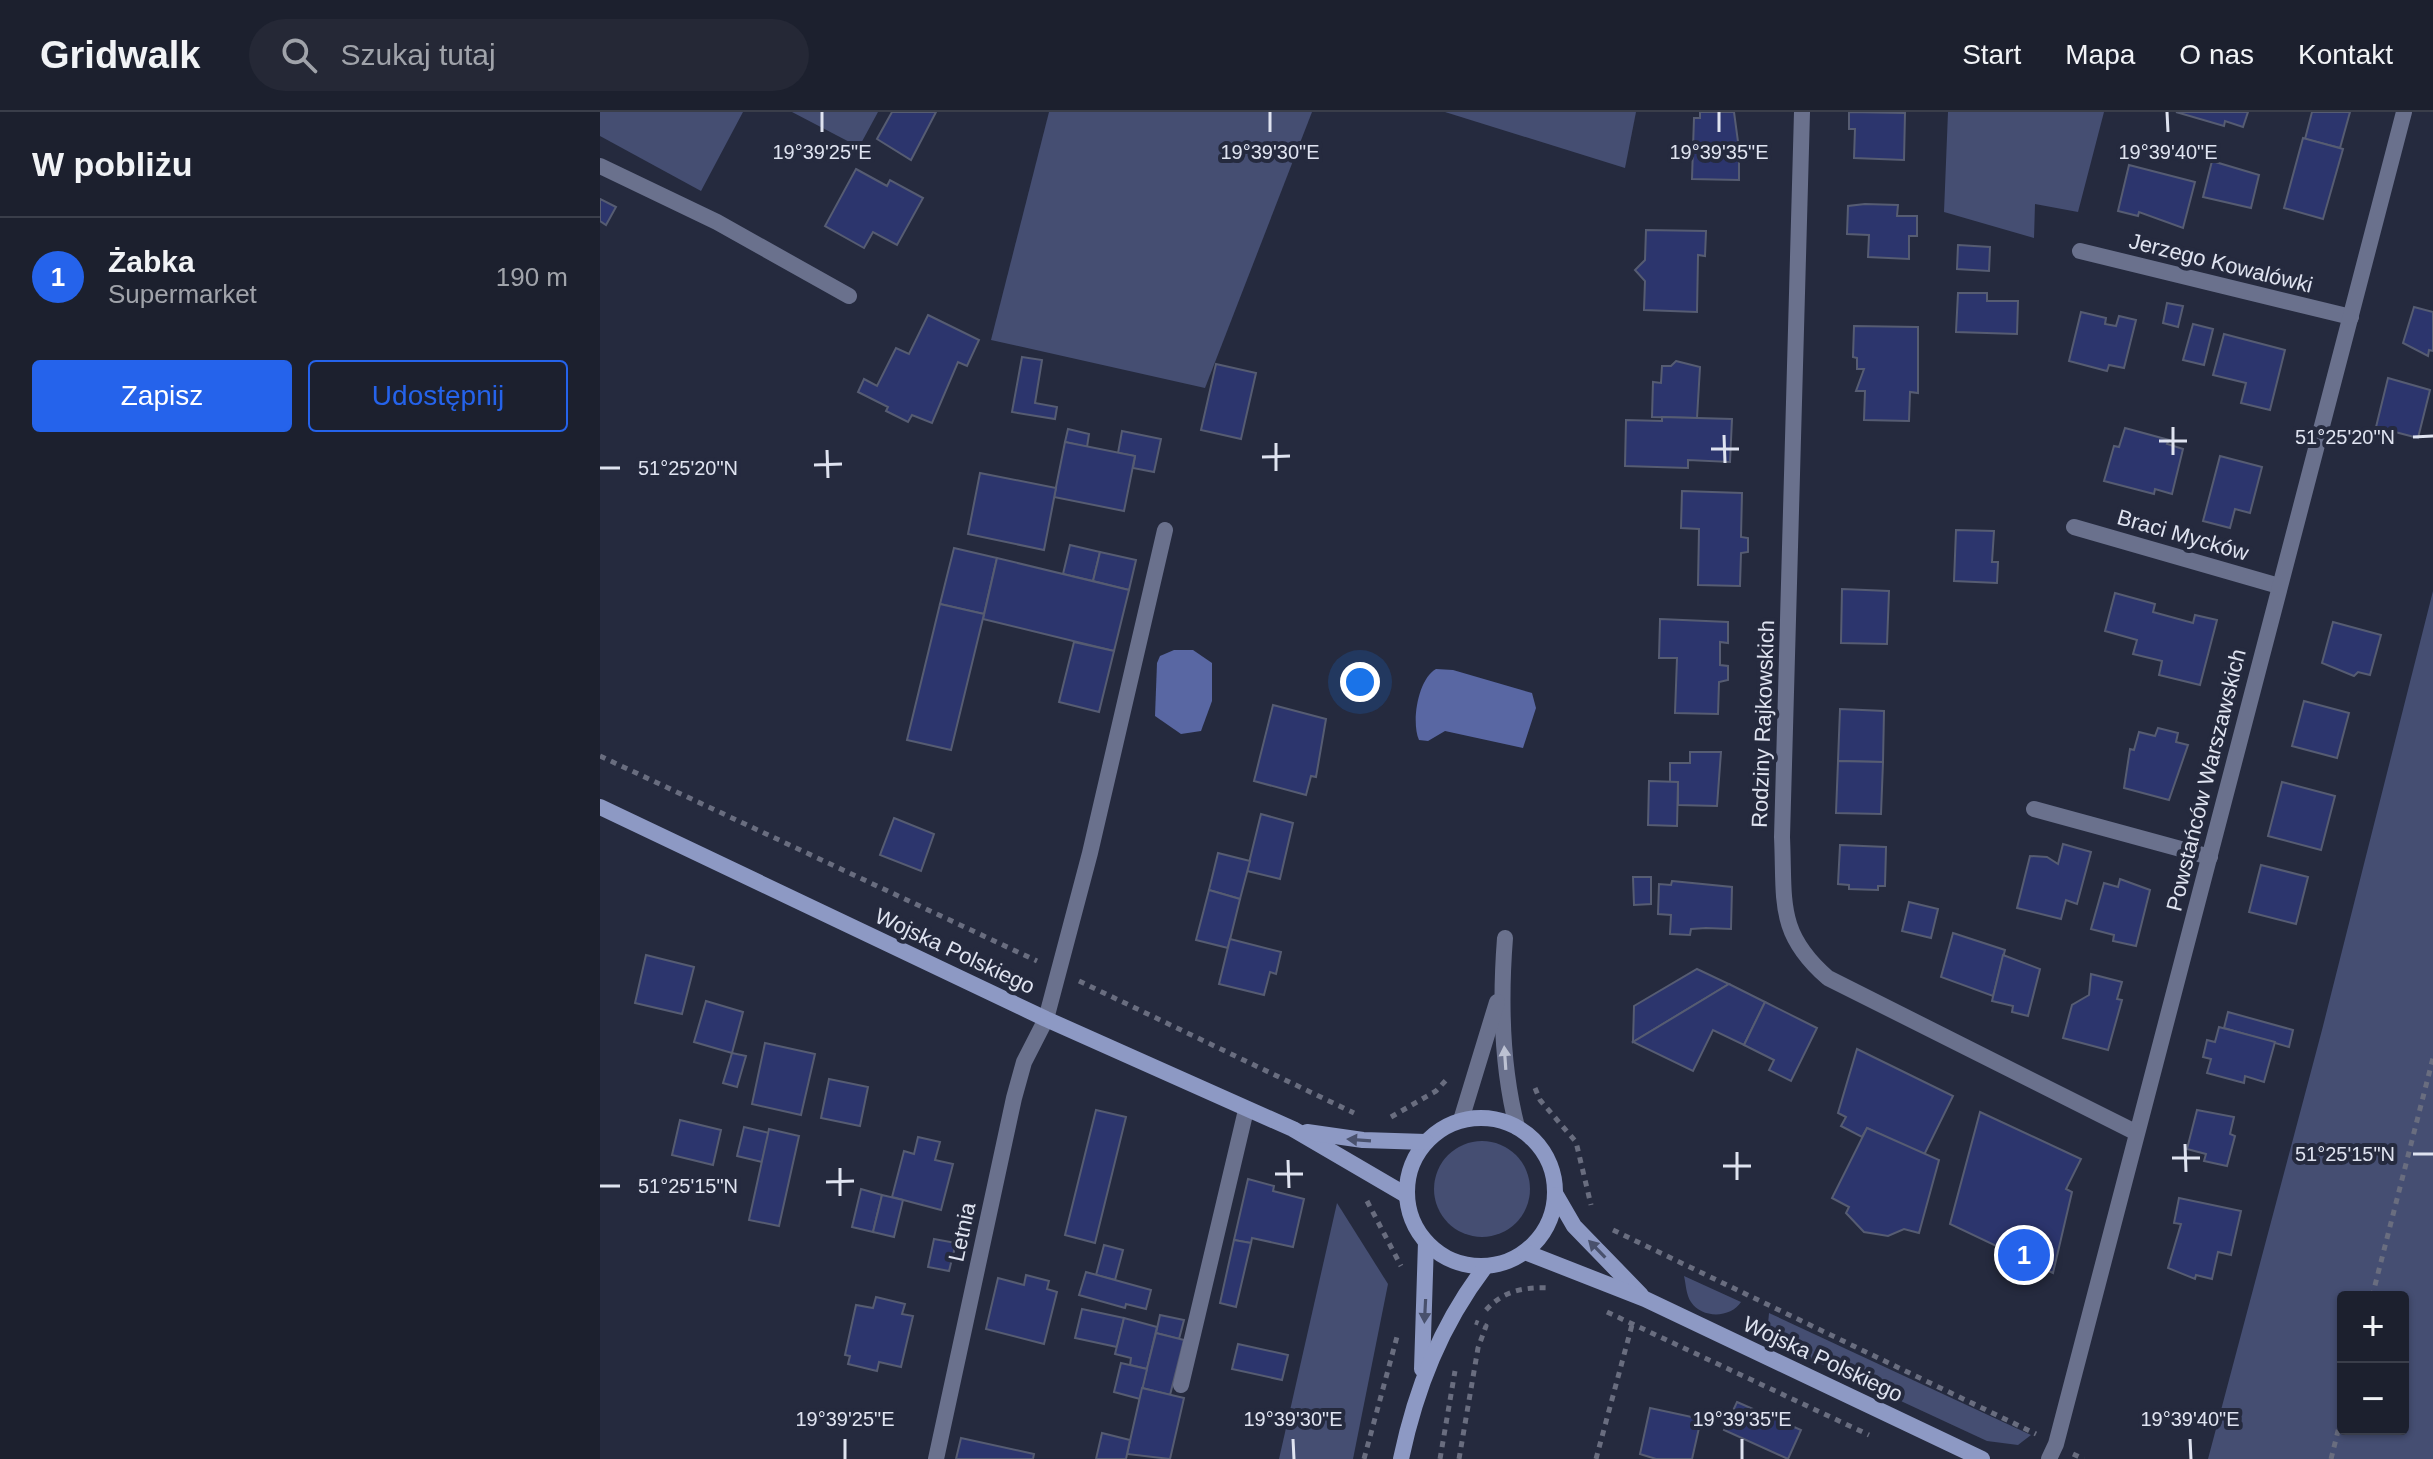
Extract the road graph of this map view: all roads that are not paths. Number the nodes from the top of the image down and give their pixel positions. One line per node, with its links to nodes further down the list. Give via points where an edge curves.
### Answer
1 (1802, 112): 20 (street, Rodziny Rajkowskich, via 1782,837 1786,921 1802,956 1828,978)
2 (2404, 112): 6 (street, Powstańców Warszawskich)
3 (600, 166): 5 (street, via 717,222)
4 (2080, 251): 6 (street, Jerzego Kowalówki)
5 (849, 296)
6 (2351, 317): 9 (street, Powstańców Warszawskich)
7 (2074, 527): 9 (street, Braci Mycków)
8 (1165, 530): 15 (street, Letnia)
9 (2279, 586): 12 (street, Powstańców Warszawskich)
10 (600, 807): 15 (main road, Wojska Polskiego)
11 (2034, 809): 12 (street)
12 (2210, 857): 20 (street, Powstańców Warszawskich)
13 (1505, 938): 14 (street)
14 (1501, 988): 17 (street); 18 (street, one-way to 14, via 1506,1067)
15 (1046, 1019): 16 (main road, Wojska Polskiego); 31 (street, Letnia, via 1024,1062 1014,1098)
16 (1246, 1110): 19 (main road, Wojska Polskiego); 29 (street)
17 (1461, 1120): 18 (main road, via 1499,1120); 21 (main road)
18 (1517, 1127): 23 (main road, via 1546,1156)
19 (1293, 1129): 21 (main road, Wojska Polskiego, one-way to 19, via 1363,1140); 22 (main road, Wojska Polskiego)
20 (2135, 1132): 30 (street, Powstańców Warszawskich)
21 (1426, 1142): 22 (main road, via 1415,1158)
22 (1406, 1195): 24 (main road)
23 (1556, 1195): 25 (main road, via 1546,1226); 27 (main road, Wojska Polskiego, one-way to 23, via 1574,1226)
24 (1426, 1242): 26 (main road, via 1453,1260); 28 (main road, one-way to 28)
25 (1525, 1252): 26 (main road); 27 (main road, Wojska Polskiego)
26 (1485, 1267): 28 (main road, via 1453,1313)
27 (1645, 1299): 33 (main road, Wojska Polskiego)
28 (1421, 1379): 32 (main road)
29 (1181, 1385)
30 (2053, 1452)
31 (936, 1459)
32 (1401, 1459)
33 (1982, 1459)

